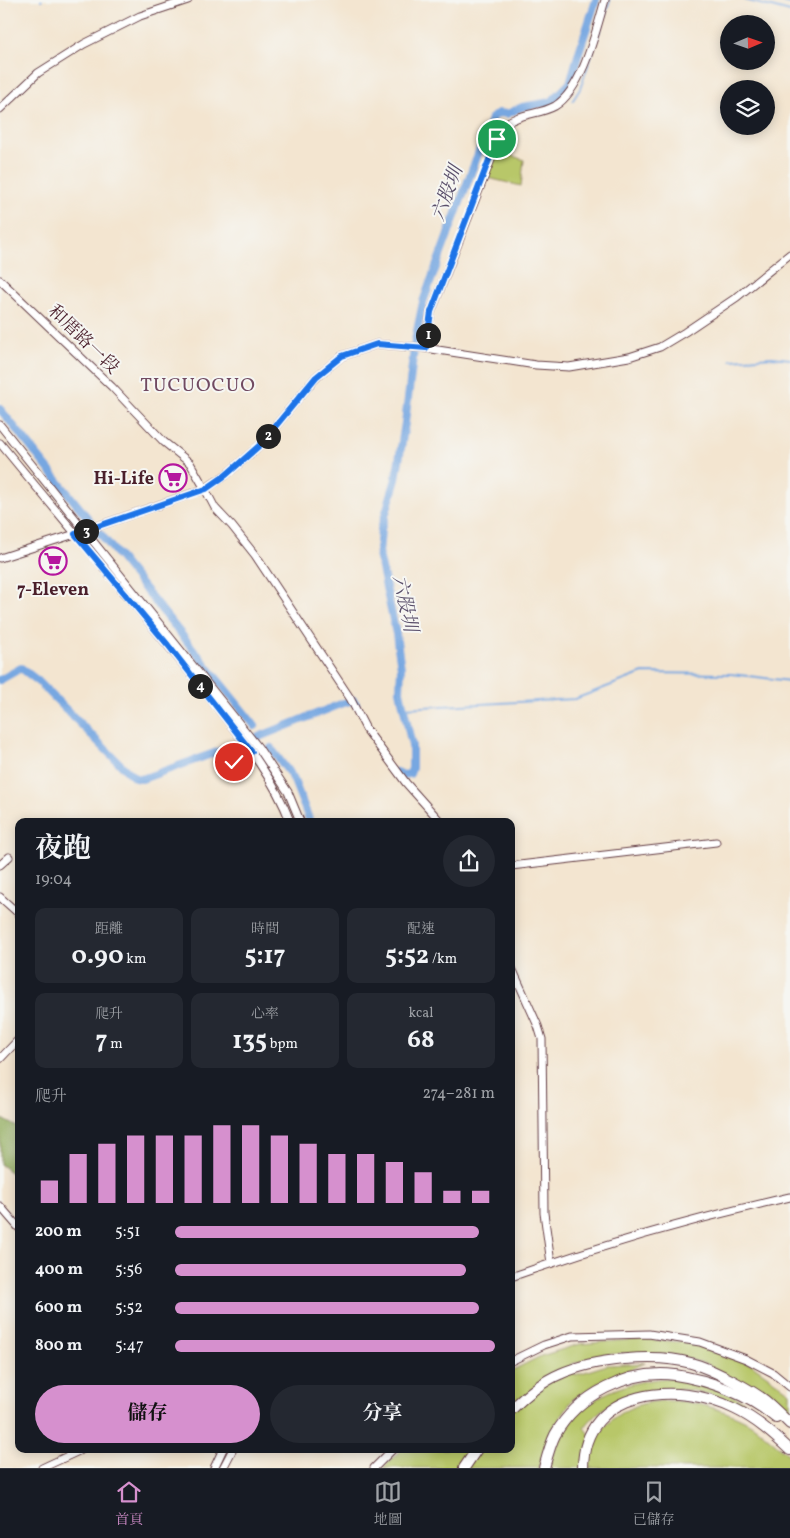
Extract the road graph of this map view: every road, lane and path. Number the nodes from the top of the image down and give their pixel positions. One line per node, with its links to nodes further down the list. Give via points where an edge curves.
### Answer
1 (188, 0): 3 (street, via 140,16 84,44 38,73)
2 (605, 0): 6 (street, via 574,87 556,105 515,117 505,124 497,139 431,312)
3 (0, 108)
4 (790, 254): 6 (street, via 738,297 685,332 660,347 629,357 569,367)
5 (0, 280): 9 (street, 和厝路一段, via 112,387 164,442 190,463)
6 (426, 348): 9 (street, via 377,344 342,356 316,377 254,450)
7 (0, 425): 10 (street)
8 (0, 442): 11 (street)
9 (206, 489): 10 (street); 18 (street, 和厝路一段, via 215,508 255,555 350,698 366,729)
10 (85, 531): 11 (street); 13 (street)
11 (75, 534): 12 (street); 13 (street)
12 (0, 558)
13 (240, 731): 14 (street)
14 (255, 749): 15 (street); 16 (street); 17 (street, via 272,767 288,792)
15 (234, 762)
16 (289, 818)
17 (299, 818)
18 (437, 818)
19 (716, 842): 22 (street)
20 (9, 857): 21 (street)
21 (0, 865)
22 (515, 866)
23 (0, 897): 24 (street)
24 (15, 910)
25 (515, 975): 31 (street, via 542,1039 544,1213)
26 (15, 1043): 27 (street)
27 (0, 1059)
28 (790, 1197): 31 (street, via 704,1218)
29 (0, 1206): 30 (street)
30 (15, 1223)
31 (551, 1263): 32 (street)
32 (515, 1276)
33 (515, 1359): 34 (street, via 544,1344 572,1336 649,1334 700,1342 736,1355 773,1373)
34 (790, 1387)
35 (515, 1406): 36 (highway, via 560,1374 602,1362 640,1357 691,1363 727,1378 767,1402)
36 (790, 1424)
37 (790, 1430): 49 (highway, via 770,1413 728,1390 673,1374 643,1376 593,1394 580,1405 555,1435)
38 (790, 1450): 50 (highway, via 756,1421 700,1397 680,1394 638,1397 620,1404 592,1428 586,1441)
39 (74, 1453): 44 (street)
40 (221, 1453): 45 (street)
41 (231, 1453): 46 (street)
42 (389, 1453): 47 (street)
43 (474, 1453): 48 (highway)
44 (42, 1468)
45 (214, 1468)
46 (223, 1468)
47 (374, 1468)
48 (464, 1468)
49 (544, 1468)
50 (582, 1468)

